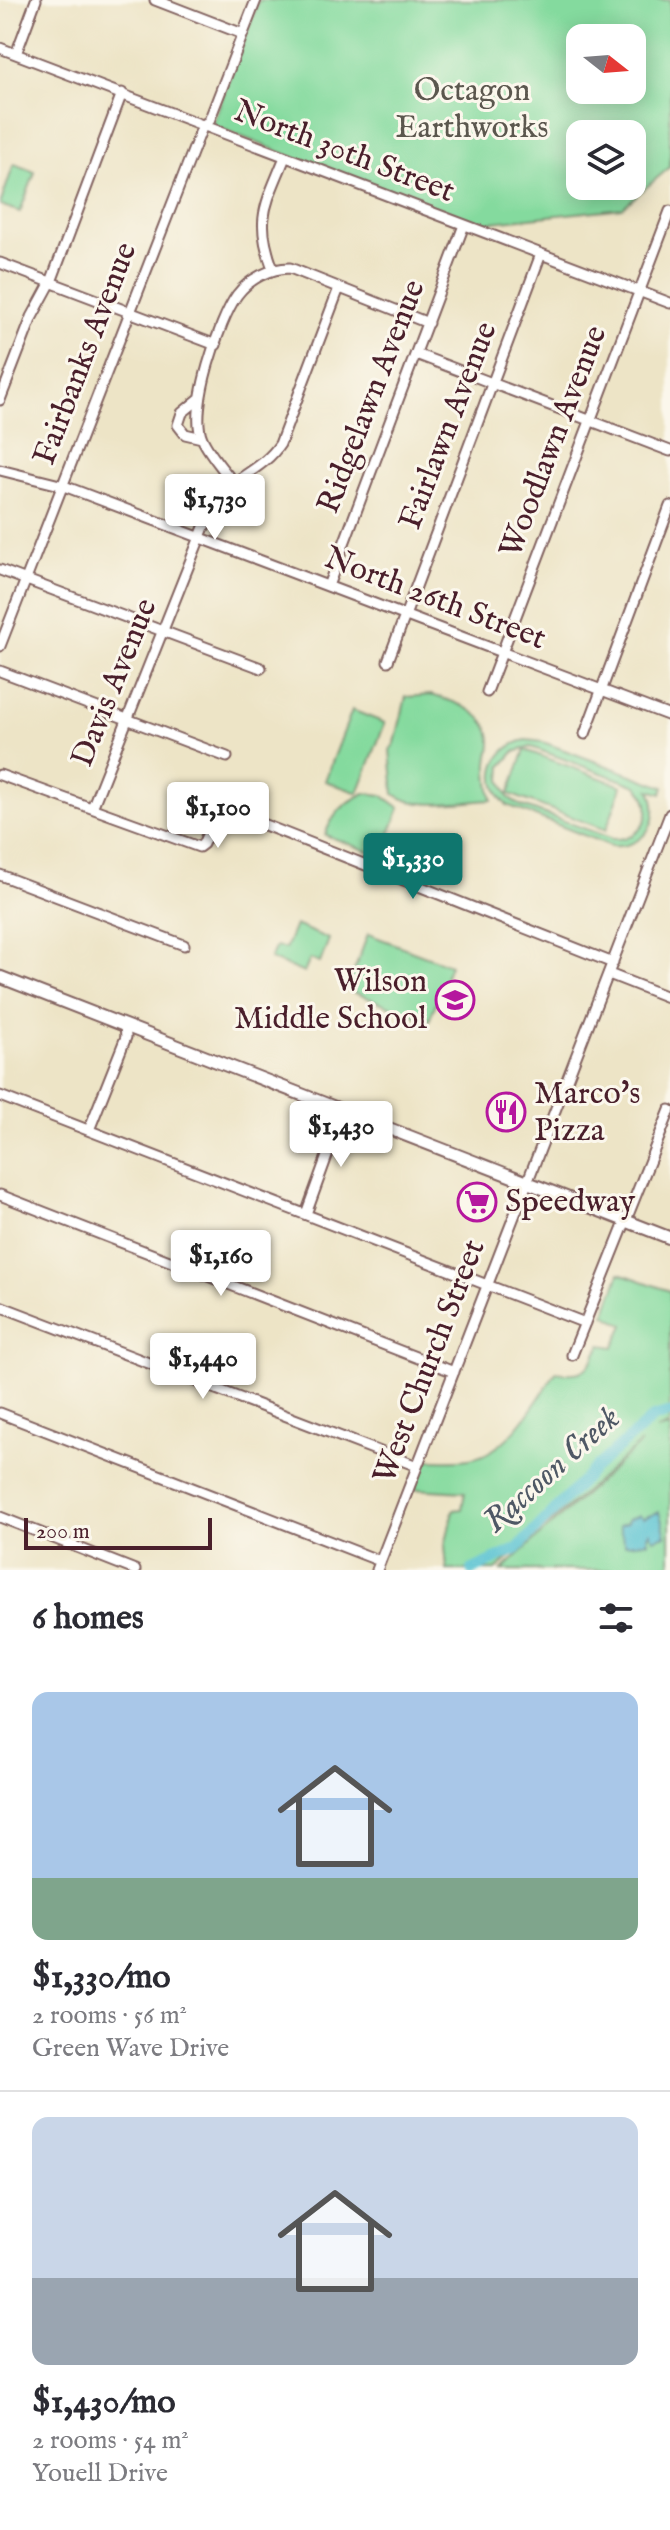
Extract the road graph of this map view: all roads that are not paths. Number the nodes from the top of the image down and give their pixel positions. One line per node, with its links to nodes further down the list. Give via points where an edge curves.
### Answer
1 (36, 0): 6 (street)
2 (155, 0): 4 (street)
3 (256, 0): 4 (street, Fairbanks Avenue)
4 (243, 34): 8 (street, Fairbanks Avenue)
5 (0, 48): 6 (street, North 30th Street)
6 (16, 54): 7 (street, North 30th Street)
7 (122, 93): 8 (street, North 30th Street); 15 (street)
8 (203, 125): 9 (street, North 30th Street); 19 (street, Fairbanks Avenue)
9 (285, 157): 11 (street, North 30th Street); 14 (street, via 262,227)
10 (670, 211): 17 (street, Woodlawn Avenue)
11 (464, 225): 12 (street, North 30th Street); 20 (street, Ridgelawn Avenue)
12 (541, 254): 17 (street, North 30th Street); 25 (street, Fairlawn Avenue)
13 (0, 263): 15 (street)
14 (273, 269): 16 (street, via 290,268); 21 (street, via 236,297)
15 (51, 282): 19 (street); 24 (street)
16 (339, 288): 20 (street); 32 (street, Davis Avenue, via 280,444)
17 (639, 291): 18 (street, North 30th Street); 28 (street, Woodlawn Avenue)
18 (670, 303)
19 (131, 312): 21 (street); 33 (street, Fairbanks Avenue)
20 (428, 323): 22 (street, Ridgelawn Avenue)
21 (216, 345): 26 (street)
22 (416, 354): 25 (street); 38 (street, Ridgelawn Avenue)
23 (0, 365): 24 (street)
24 (12, 369): 27 (street)
25 (492, 383): 28 (street); 39 (street, Fairlawn Avenue)
26 (199, 399): 29 (street); 29 (street, via 182,413 178,425 185,434)
27 (0, 400)
28 (590, 420): 30 (street); 42 (street, Woodlawn Avenue)
29 (202, 438): 32 (street)
30 (670, 451)
31 (0, 470): 33 (street, North 26th Street)
32 (235, 485): 35 (street, Davis Avenue, via 214,502)
33 (64, 486): 35 (street, North 26th Street); 37 (street, Fairbanks Avenue)
34 (670, 506): 46 (street)
35 (199, 537): 38 (street, North 26th Street); 40 (street, Davis Avenue)
36 (0, 570): 37 (street)
37 (26, 580): 40 (street); 41 (street, Fairbanks Avenue)
38 (328, 586): 39 (street, North 26th Street)
39 (405, 616): 42 (street, North 26th Street); 43 (street, Fairlawn Avenue)
40 (164, 632): 44 (street); 49 (street, Davis Avenue)
41 (0, 646)
42 (502, 652): 46 (street, North 26th Street); 47 (street, Woodlawn Avenue)
43 (388, 661)
44 (261, 668)
45 (0, 671): 49 (street)
46 (601, 690): 48 (street, North 26th Street); 50 (street)
47 (487, 692)
48 (670, 716)
49 (128, 720): 51 (street); 53 (street, Davis Avenue)
50 (585, 734)
51 (227, 757)
52 (0, 775): 53 (street)
53 (92, 808): 57 (street, via 194,846 203,844 221,809)
54 (670, 814): 57 (street, West Church Street)
55 (0, 875): 56 (street)
56 (184, 945)
57 (613, 963): 58 (street, West Church Street)
58 (609, 974): 60 (street); 66 (street, West Church Street)
59 (0, 977): 61 (main road)
60 (670, 998)
61 (125, 1026): 64 (main road); 65 (street, via 126,1037)
62 (0, 1096): 65 (street)
63 (670, 1110): 69 (street)
64 (343, 1112): 66 (main road); 68 (street)
65 (89, 1130): 68 (street)
66 (528, 1184): 69 (main road); 71 (street, West Church Street)
67 (0, 1195): 75 (street)
68 (306, 1214): 71 (street)
69 (627, 1221): 70 (main road); 73 (street)
70 (670, 1238)
71 (488, 1285): 73 (street); 75 (street, West Church Street)
72 (0, 1306): 77 (street)
73 (585, 1323): 74 (street)
74 (572, 1355)
75 (454, 1372): 77 (street, West Church Street)
76 (0, 1413): 79 (street)
77 (417, 1466): 79 (street, West Church Street)
78 (0, 1517): 80 (street)
79 (378, 1566)
80 (135, 1570)

